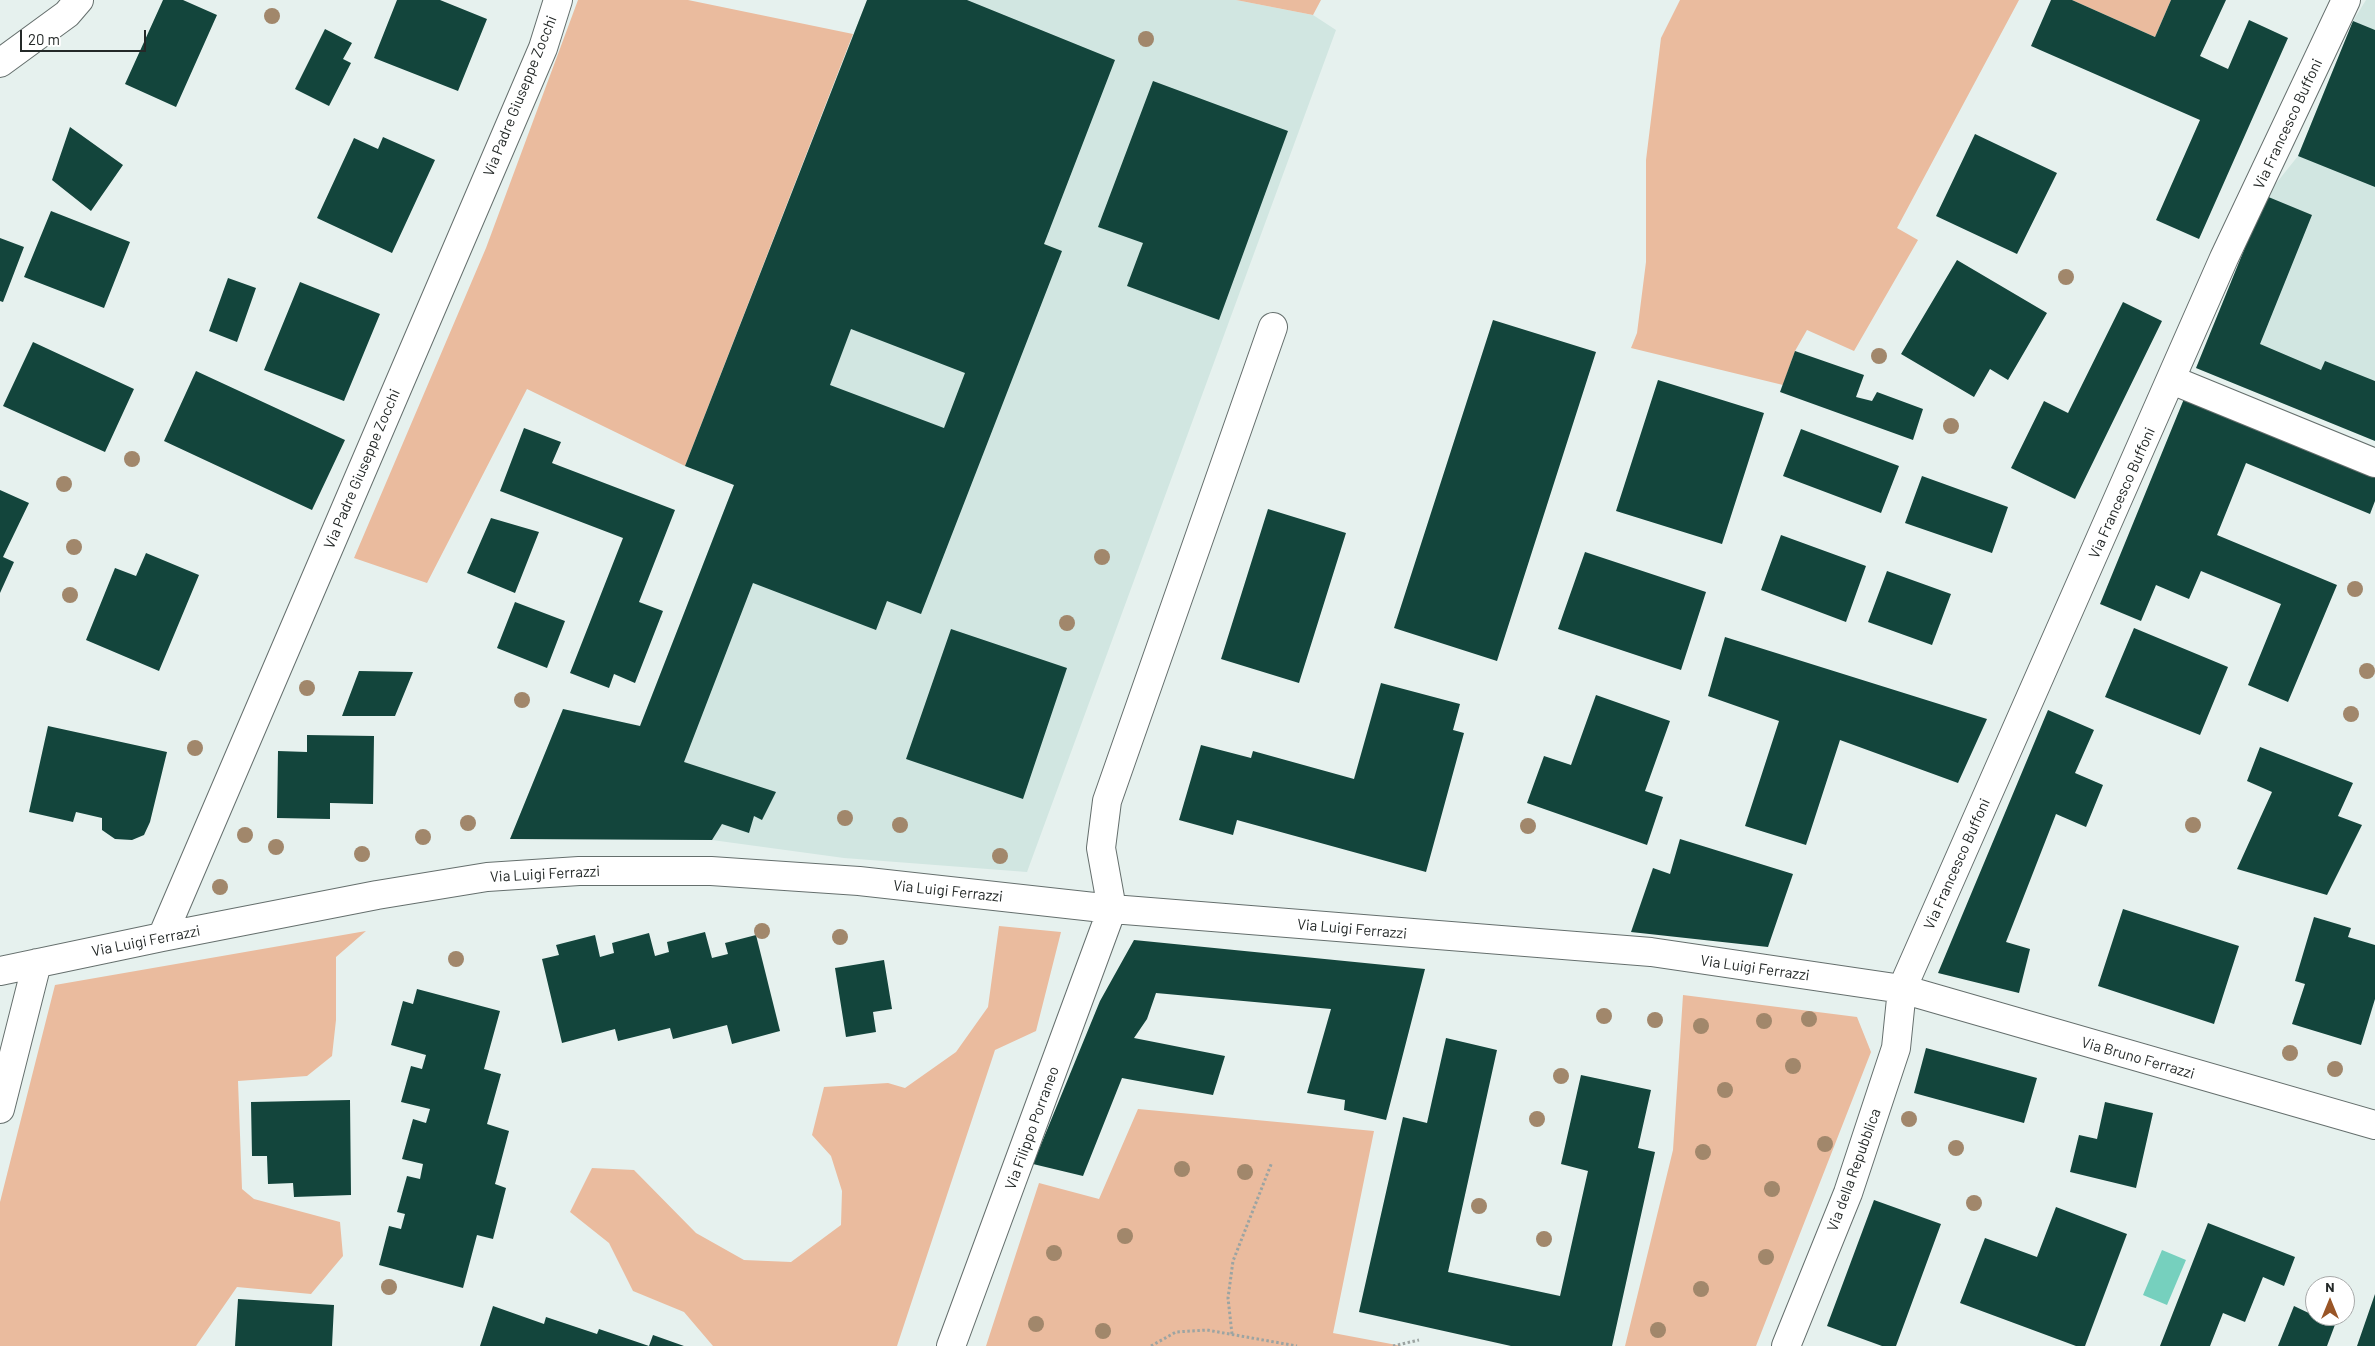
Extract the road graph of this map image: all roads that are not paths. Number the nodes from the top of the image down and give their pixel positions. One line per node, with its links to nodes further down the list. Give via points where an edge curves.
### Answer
1 (79, 0): 4 (street, via 67,14)
2 (558, 0): 9 (street, Via Padre Giuseppe Zocchi, via 539,57)
3 (2346, 0): 6 (street, Via Francesco Buffoni, via 2224,258)
4 (0, 63)
5 (1273, 327): 8 (street, via 1107,801 1101,848)
6 (2172, 380): 7 (street); 12 (street, Via Francesco Buffoni)
7 (2375, 463)
8 (1112, 909): 9 (street, Via Luigi Ferrazzi, via 849,880 710,871 579,871 487,877); 12 (street, Via Luigi Ferrazzi, via 1651,952); 15 (street, Via Filippo Porraneo)
9 (162, 937): 10 (street, Via Luigi Ferrazzi)
10 (37, 963): 11 (street, Via Luigi Ferrazzi); 13 (street)
11 (0, 971)
12 (1902, 989): 14 (street, Via Bruno Ferrazzi); 16 (street, Via della Repubblica, via 1896,1048 1848,1193)
13 (0, 1109)
14 (2375, 1125)
15 (951, 1346)
16 (1786, 1346)

